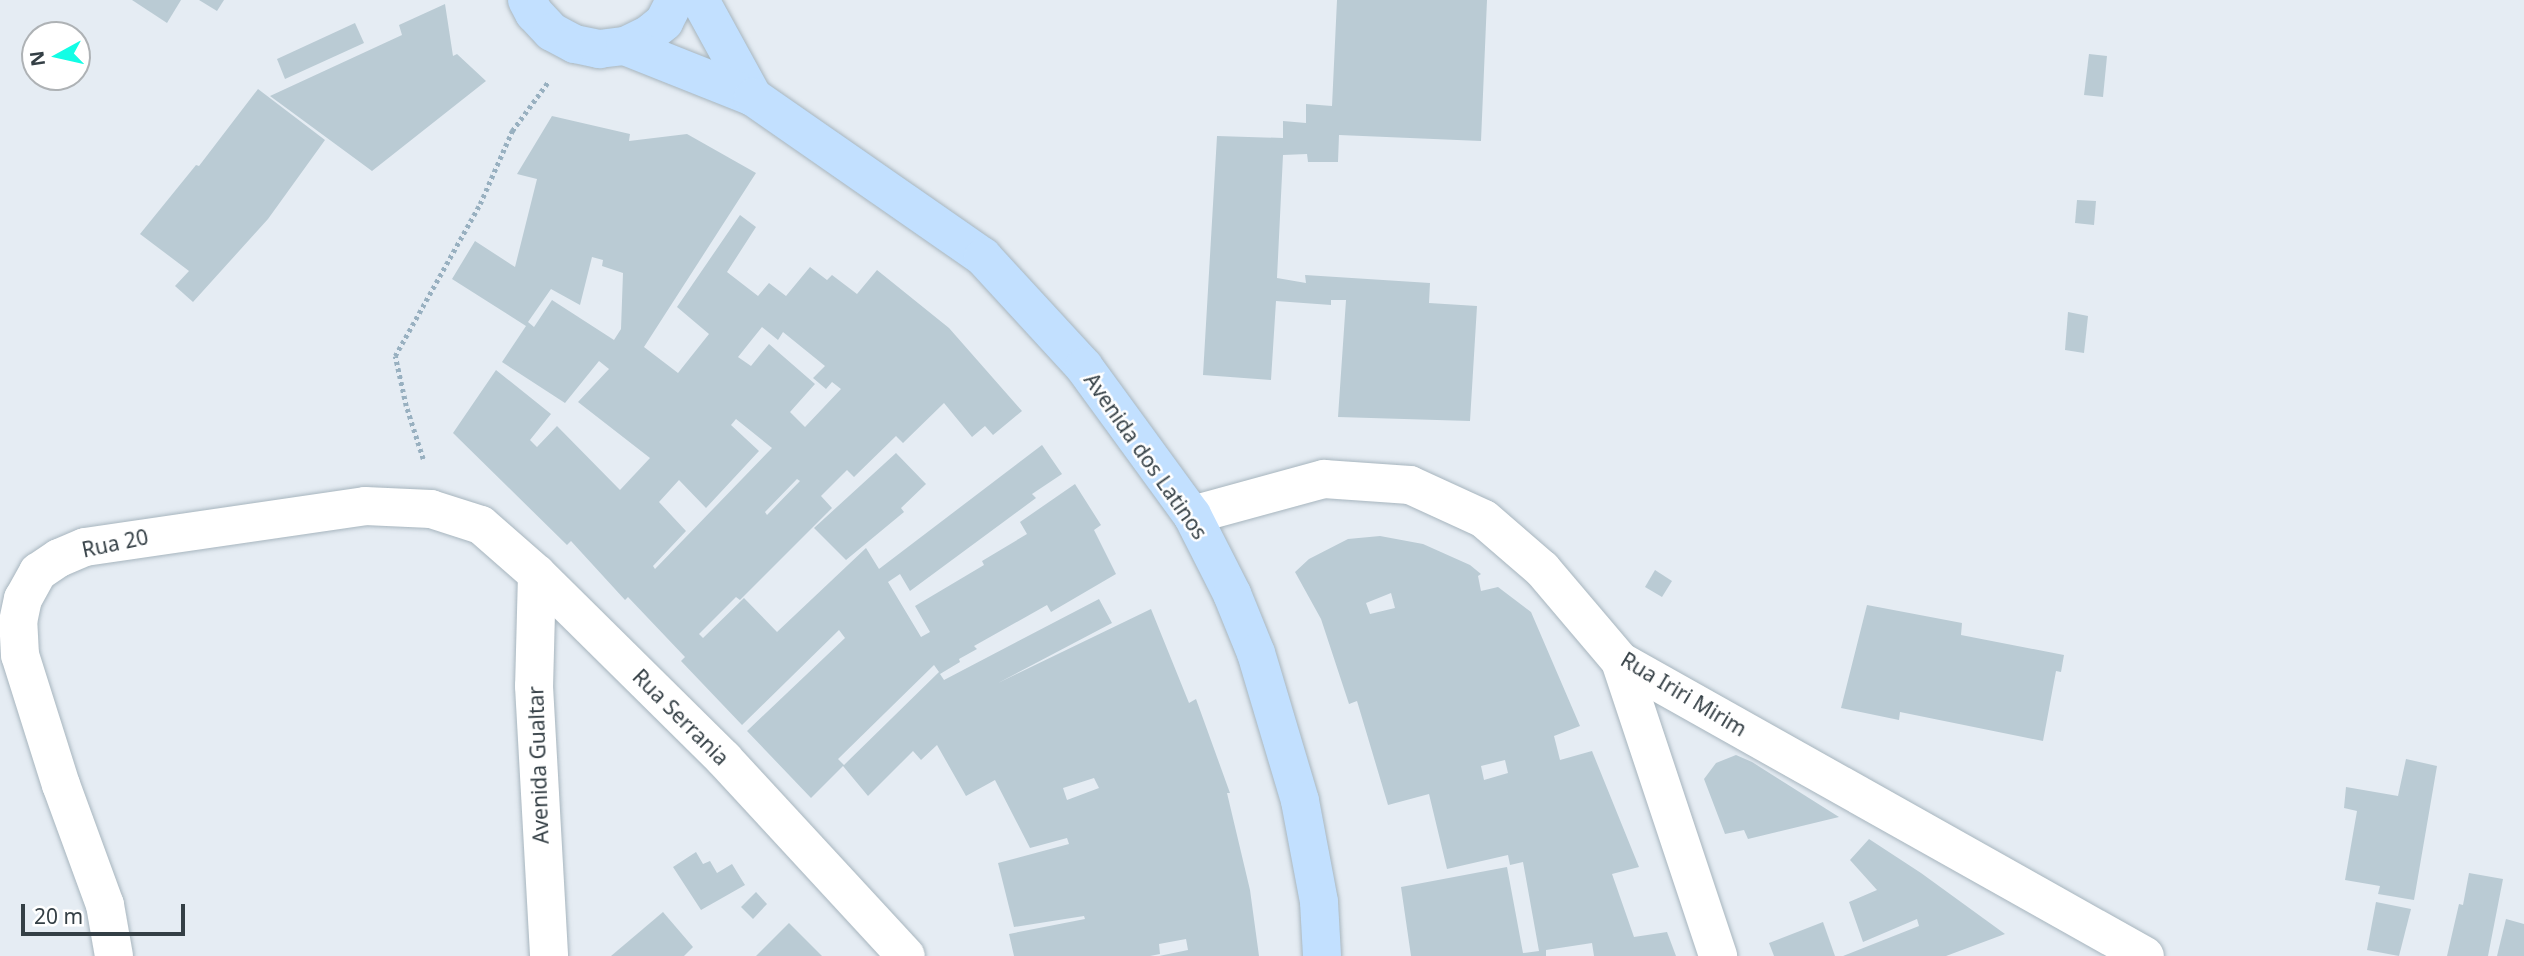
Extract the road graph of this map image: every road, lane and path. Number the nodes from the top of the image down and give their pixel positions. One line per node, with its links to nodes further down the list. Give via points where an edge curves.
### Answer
1 (527, 0): 4 (main road, Avenida dos Latinos, via 552,32)
2 (675, 0): 5 (main road, Avenida dos Latinos, via 664,22)
3 (700, 0): 6 (main road, Avenida dos Latinos)
4 (575, 44): 5 (main road, Avenida dos Latinos, via 600,49); 7 (path, via 512,131 480,204 395,356 405,406 425,463)
5 (625, 46): 6 (main road, Avenida dos Latinos)
6 (753, 97): 8 (main road, Avenida dos Latinos, via 983,257 1084,366)
7 (431, 509): 9 (street, Rua Serrania, via 481,525); 11 (street, Rua 20, via 365,506 147,536 85,547 38,572 23,599 18,622 20,654 105,905)
8 (1192, 515): 10 (street, Rua Iriri Mirim, via 1324,479 1410,485 1484,519 1542,569); 14 (main road, Avenida dos Latinos, via 1256,653 1278,727 1300,802 1319,902)
9 (537, 574): 12 (street, Avenida Gualtar, via 534,686); 13 (street, Rua Serrania, via 724,759)
10 (1620, 660): 15 (street); 16 (street, Rua Iriri Mirim)
11 (114, 956)
12 (549, 956)
13 (906, 956)
14 (1322, 956)
15 (1718, 956)
16 (2145, 956)

